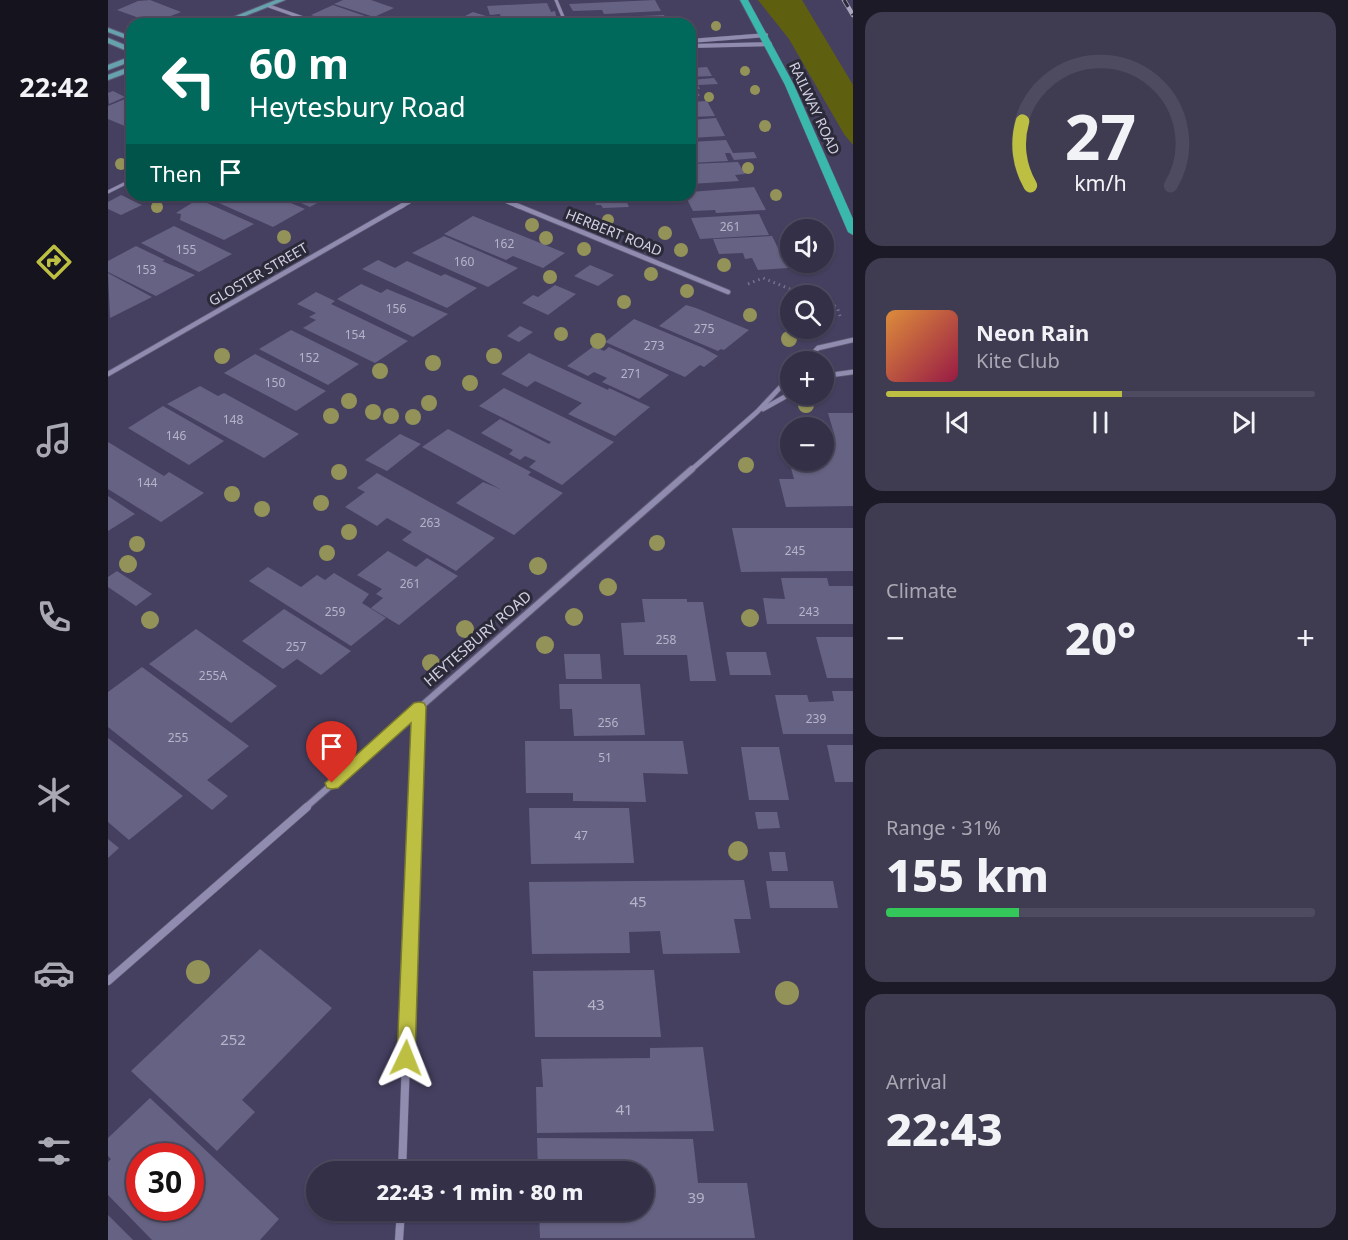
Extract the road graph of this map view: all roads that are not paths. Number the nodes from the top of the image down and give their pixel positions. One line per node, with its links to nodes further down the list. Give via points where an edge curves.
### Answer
1 (282, 0): 4 (main road)
2 (556, 0): 7 (lane)
3 (744, 0): 10 (main road, RAILWAY ROAD)
4 (269, 6): 5 (main road); 6 (lane)
5 (240, 18)
6 (303, 18)
7 (564, 18)
8 (108, 30): 9 (main road)
9 (126, 37)
10 (768, 39): 12 (street); 13 (street); 23 (main road, RAILWAY ROAD)
11 (108, 40): 14 (main road)
12 (696, 41)
13 (696, 45)
14 (126, 48)
15 (126, 60): 16 (main road)
16 (108, 68)
17 (126, 70): 18 (main road)
18 (108, 78)
19 (126, 183): 20 (lane)
20 (108, 192)
21 (411, 201): 28 (street, GLOSTER STREET)
22 (506, 201): 24 (street, HERBERT ROAD)
23 (853, 232)
24 (728, 292)
25 (853, 340): 26 (street)
26 (815, 351)
27 (853, 372): 29 (street)
28 (108, 374)
29 (834, 375)
30 (780, 388): 32 (street, HEYTESBURY ROAD)
31 (780, 399): 32 (street, HEYTESBURY ROAD)
32 (757, 412): 33 (street, HEYTESBURY ROAD)
33 (419, 707): 34 (street, HEYTESBURY ROAD); 35 (street)
34 (108, 981)
35 (402, 1161)
36 (400, 1221): 37 (street)
37 (399, 1240)

